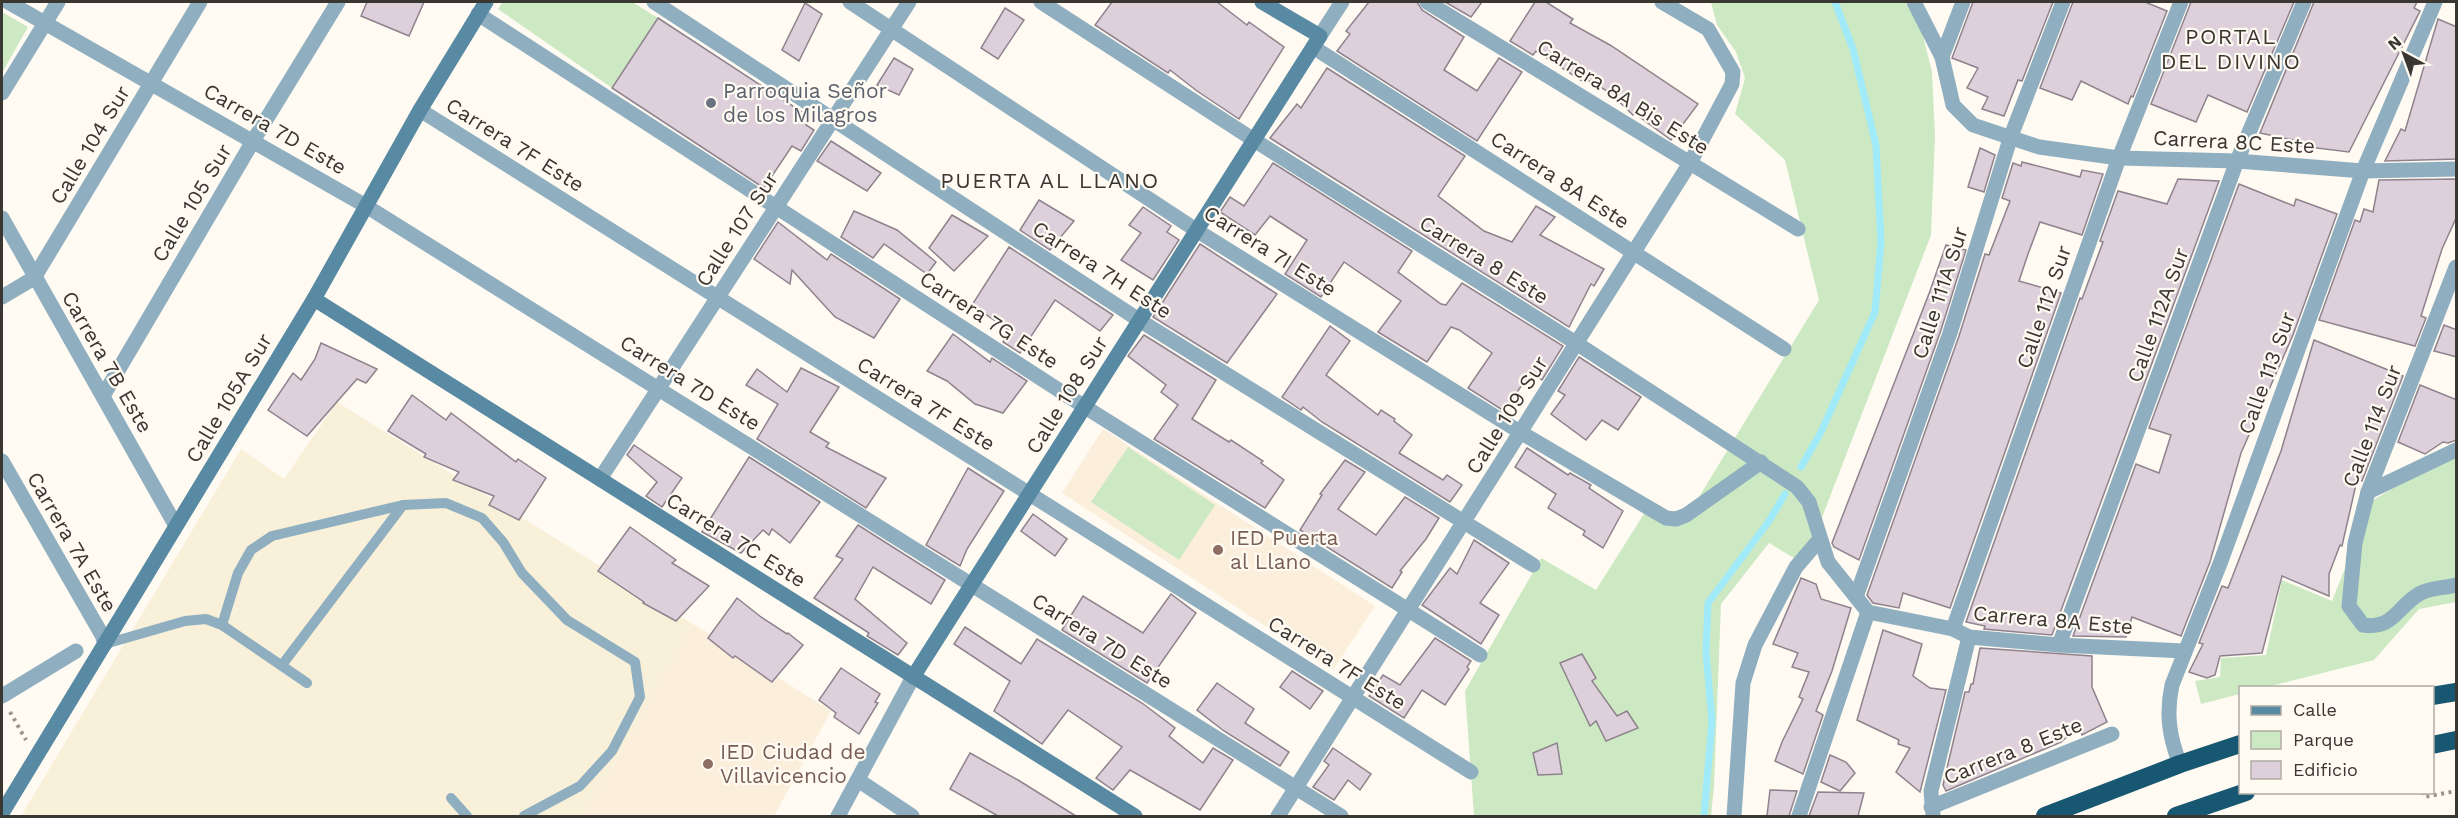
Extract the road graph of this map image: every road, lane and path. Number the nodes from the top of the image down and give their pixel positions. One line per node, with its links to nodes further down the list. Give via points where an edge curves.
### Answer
1 (8, 2): 20 (street, Carrera 7D Este)
2 (58, 2): 20 (street)
3 (200, 2): 24 (street, Calle 104 Sur)
4 (338, 2): 30 (street, Calle 105 Sur)
5 (654, 2): 27 (street, Carrera 7H Este)
6 (850, 2): 21 (street, Carrera 7I Este)
7 (909, 2): 21 (street, Calle 107 Sur)
8 (1041, 2): 29 (street, Carrera 8 Este)
9 (1262, 2): 22 (street, Carrera 8A Este)
10 (1342, 2): 22 (street, Calle 108 Sur)
11 (1427, 2): 33 (street, Carrera 8A Bis Este)
12 (1662, 2): 33 (street, Calle 109 Sur, via 1708,29 1733,72 1732,84)
13 (1914, 2): 23 (street, Carrera 8C Este)
14 (1964, 2): 23 (street)
15 (2063, 2): 28 (street, Calle 111A Sur)
16 (2181, 2): 31 (street, Calle 112 Sur)
17 (2304, 2): 32 (street, Calle 112A Sur)
18 (2435, 2): 35 (street, Calle 113 Sur)
19 (482, 8): 26 (street, Calle 105A Sur); 37 (street, Carrera 7G Este)
20 (45, 23): 24 (street, Carrera 7D Este); 25 (street)
21 (891, 29): 27 (street, Calle 107 Sur); 40 (street, Carrera 7I Este)
22 (1316, 41): 29 (street, Calle 108 Sur); 41 (street, Carrera 8A Este)
23 (1942, 57): 28 (street, Carrera 8C Este, via 1953,105 1973,125)
24 (152, 83): 30 (street, Carrera 7D Este); 43 (street, Calle 104 Sur)
25 (2, 93)
26 (420, 110): 36 (street, Calle 105A Sur); 45 (street, Carrera 7F Este)
27 (833, 119): 37 (street, Calle 107 Sur); 47 (street, Carrera 7H Este)
28 (2011, 136): 31 (street, Carrera 8C Este, via 2039,147); 67 (street, Calle 111A Sur, via 1950,333)
29 (1254, 140): 40 (street, Calle 108 Sur); 48 (street, Carrera 8 Este)
30 (253, 141): 36 (street, Carrera 7D Este); 51 (street, Calle 105 Sur)
31 (2119, 158): 32 (street, Carrera 8C Este); 71 (street, Calle 112 Sur)
32 (2237, 161): 35 (street, Carrera 8C Este); 74 (street, Calle 112A Sur)
33 (1690, 163): 39 (street, Carrera 8A Bis Este); 41 (street, Calle 109 Sur)
34 (2457, 169): 35 (street, Carrera 8C Este)
35 (2363, 171): 76 (street, Calle 113 Sur, via 2221,561)
36 (366, 206): 46 (street, Calle 105A Sur); 50 (street, Carrera 7D Este)
37 (776, 207): 45 (street, Calle 107 Sur); 52 (street, Carrera 7G Este)
38 (2, 218): 43 (street, Carrera 7B Este)
39 (1798, 229)
40 (1196, 230): 47 (street, Calle 108 Sur); 53 (street, Carrera 7I Este)
41 (1634, 253): 48 (street, Calle 109 Sur); 49 (street, Carrera 8A Este)
42 (2457, 267): 58 (street, Calle 114 Sur)
43 (34, 278): 44 (street, Calle 104 Sur); 51 (street, Carrera 7B Este)
44 (2, 297)
45 (718, 297): 50 (street, Calle 107 Sur); 59 (street, Carrera 7F Este)
46 (314, 299): 57 (street, Carrera 7C Este); 62 (street, Calle 105A Sur)
47 (1139, 320): 52 (street, Calle 108 Sur); 61 (street, Carrera 7H Este)
48 (1576, 343): 53 (street, Calle 109 Sur); 56 (street, Carrera 8 Este)
49 (1784, 349)
50 (659, 388): 57 (street, Calle 107 Sur); 65 (street, Carrera 7D Este)
51 (103, 396): 62 (street, Carrera 7B Este)
52 (1085, 406): 59 (street, Calle 108 Sur); 68 (street, Carrera 7G Este)
53 (1520, 432): 56 (street, Carrera 7I Este, via 1666,518 1686,515); 61 (street, Calle 109 Sur)
54 (2457, 450): 58 (street)
55 (2, 461): 73 (street, Carrera 7A Este)
56 (1761, 462): 63 (street, Carrera 8 Este, via 1797,487 1809,502)
57 (600, 479): 79 (street, Carrera 7C Este)
58 (2368, 492): 66 (street, Calle 114 Sur, via 2355,543 2349,606 2363,626 2377,627 2391,619 2420,593)
59 (1030, 494): 65 (street, Calle 108 Sur); 83 (street, Carrera 7F Este)
60 (403, 505): 70 (lane, via 272,536 251,550 238,573); 78 (lane); 101 (lane, via 446,503 482,518 522,573 567,620 635,662 640,697 612,751 580,786)
61 (1464, 522): 64 (street, Carrera 7H Este); 68 (street, Calle 109 Sur)
62 (176, 526): 73 (street, Calle 105A Sur)
63 (1820, 539): 67 (street, Carrera 8 Este, via 1828,562); 107 (street, via 1796,567 1755,645 1743,683)
64 (1533, 565)
65 (972, 584): 79 (street, Calle 108 Sur); 93 (street, Carrera 7D Este)
66 (2457, 585)
67 (1856, 597): 69 (street)
68 (1408, 610): 77 (street, Carrera 7G Este); 83 (street, Calle 109 Sur)
69 (1868, 612): 71 (street, Carrera 8A Este); 108 (street)
70 (222, 625): 73 (lane, via 206,619 185,621); 78 (lane)
71 (1953, 629): 72 (street, Carrera 8A Este)
72 (1969, 637): 74 (street, Carrera 8A Este); 98 (street, via 1931,791)
73 (105, 644): 89 (street, Calle 105A Sur)
74 (2060, 645): 76 (street, Carrera 8A Este)
75 (76, 651): 84 (street)
76 (2184, 651): 90 (street, Calle 113 Sur, via 2168,706 2169,728)
77 (1480, 656)
78 (282, 665): 80 (lane)
79 (913, 677): 92 (street, Calle 108 Sur); 104 (street, Carrera 7C Este)
80 (307, 682)
81 (2457, 692): 82 (highway)
82 (2434, 696)
83 (1353, 698): 91 (street, Carrera 7F Este); 93 (street, Calle 109 Sur)
84 (4, 702): 89 (path)
85 (2112, 734): 98 (street, Carrera 8 Este)
86 (2457, 740): 88 (highway)
87 (2239, 745): 90 (highway)
88 (2434, 745)
89 (36, 758): 99 (street, Calle 105A Sur)
90 (2180, 764): 109 (highway)
91 (1471, 772)
92 (858, 780): 102 (street, Calle 108 Sur); 103 (street)
93 (1296, 788): 105 (street, Calle 109 Sur); 106 (street, Carrera 7D Este)
94 (2457, 791): 96 (path, via 2424,797)
95 (2240, 794): 110 (highway)
96 (2423, 794)
97 (451, 798): 100 (lane)
98 (1932, 812)
99 (2, 813)
100 (467, 816)
101 (524, 816)
102 (838, 816)
103 (912, 816)
104 (1135, 816)
105 (1278, 816)
106 (1341, 816)
107 (1734, 816)
108 (1799, 816)
109 (2045, 816)
110 (2176, 816)

